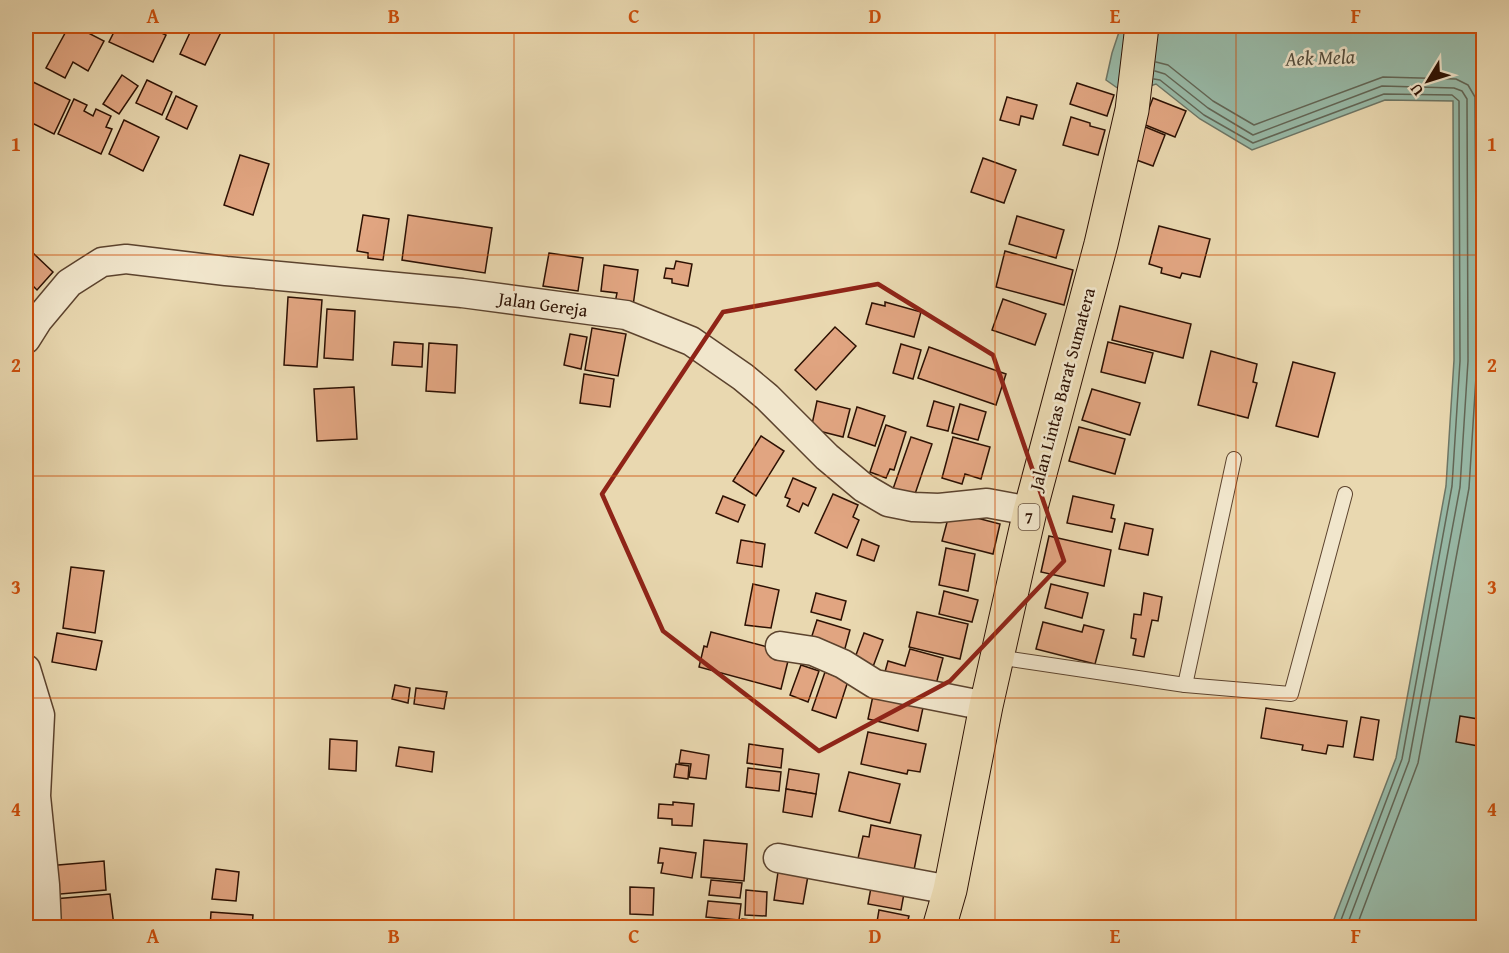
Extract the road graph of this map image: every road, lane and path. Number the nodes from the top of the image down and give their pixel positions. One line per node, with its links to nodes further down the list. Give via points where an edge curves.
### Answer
1 (1142, 26): 5 (highway, Jalan Lintas Barat Sumatera / 7, via 1132,110)
2 (26, 339): 5 (street, Jalan Gereja, via 69,283 102,262 126,259 462,293 626,315 691,341 743,377 827,457 888,502 939,508 987,503)
3 (1234, 459): 9 (lane)
4 (1345, 494): 9 (lane, via 1291,694)
5 (1030, 512): 7 (highway, Jalan Lintas Barat Sumatera / 7)
6 (780, 646): 10 (street, via 813,651 875,684)
7 (997, 657): 9 (lane); 10 (highway, Jalan Lintas Barat Sumatera / 7)
8 (26, 669): 13 (street, via 40,715 36,796)
9 (1185, 685)
10 (986, 706): 12 (highway, Jalan Lintas Barat Sumatera / 7)
11 (778, 858): 12 (street)
12 (950, 890): 14 (highway, Jalan Lintas Barat Sumatera / 7)
13 (47, 927)
14 (939, 927)

